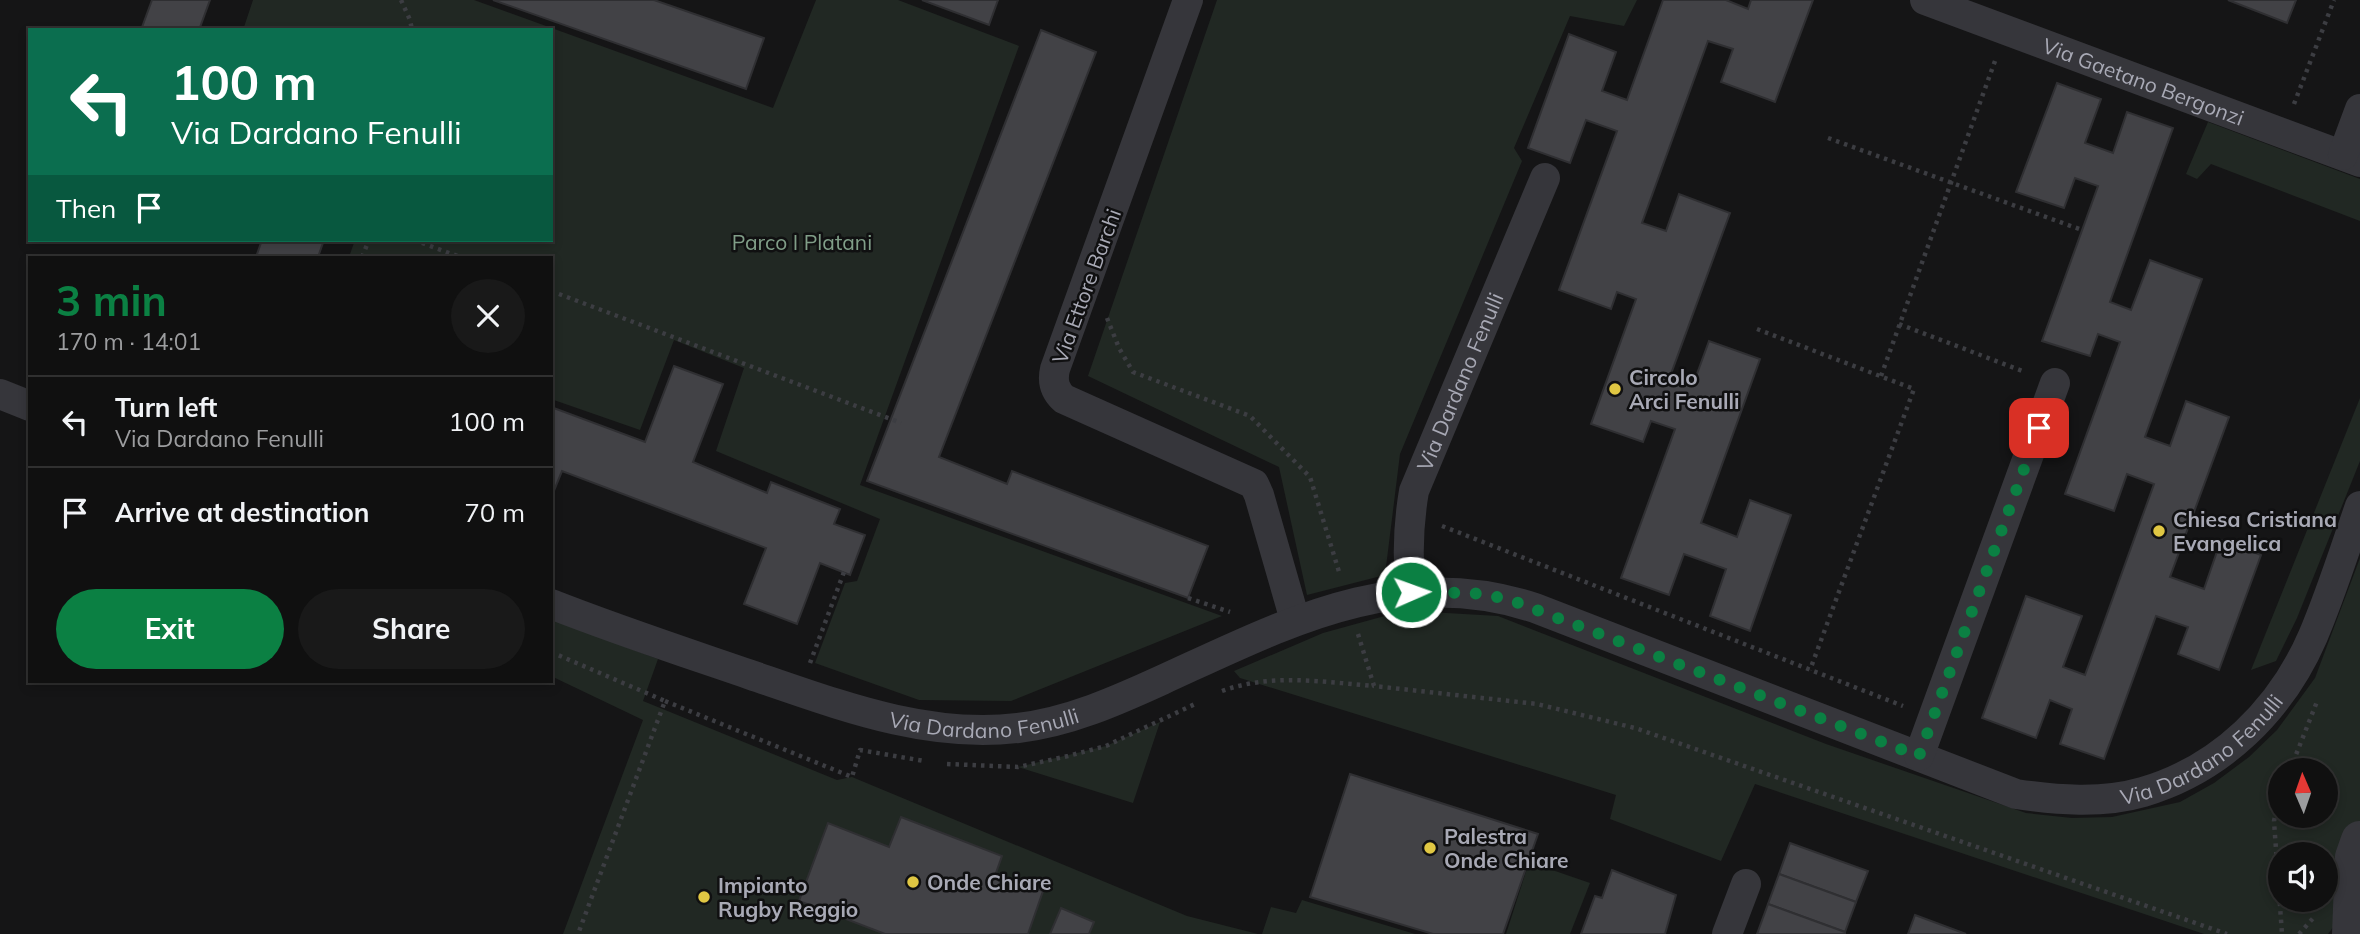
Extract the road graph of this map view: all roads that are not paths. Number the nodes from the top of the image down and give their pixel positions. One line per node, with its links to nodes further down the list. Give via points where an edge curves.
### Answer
1 (1188, 0): 12 (street, Via Ettore Barchi, via 1055,369 1054,383 1064,399 1254,484)
2 (1925, 0): 4 (street, Via Gaetano Bergonzi)
3 (2360, 109): 4 (street)
4 (2351, 159)
5 (1545, 178): 10 (street, Via Dardano Fenulli, via 1414,491 1407,556)
6 (2055, 383): 13 (street)
7 (0, 394): 8 (street)
8 (28, 405)
9 (2360, 506): 13 (street, Via Dardano Fenulli, via 2313,637 2290,680 2260,721 2203,766 2140,793 2050,799 2016,794)
10 (1411, 592): 12 (street, Via Dardano Fenulli); 13 (street, Via Dardano Fenulli, via 1508,599)
11 (553, 605): 12 (street, Via Dardano Fenulli, via 807,694 908,723 978,730 1018,728 1101,708)
12 (1295, 620)
13 (1919, 756)
14 (2360, 840): 17 (street, via 2354,857)
15 (1746, 884): 16 (street)
16 (1727, 934)
17 (2351, 934)

